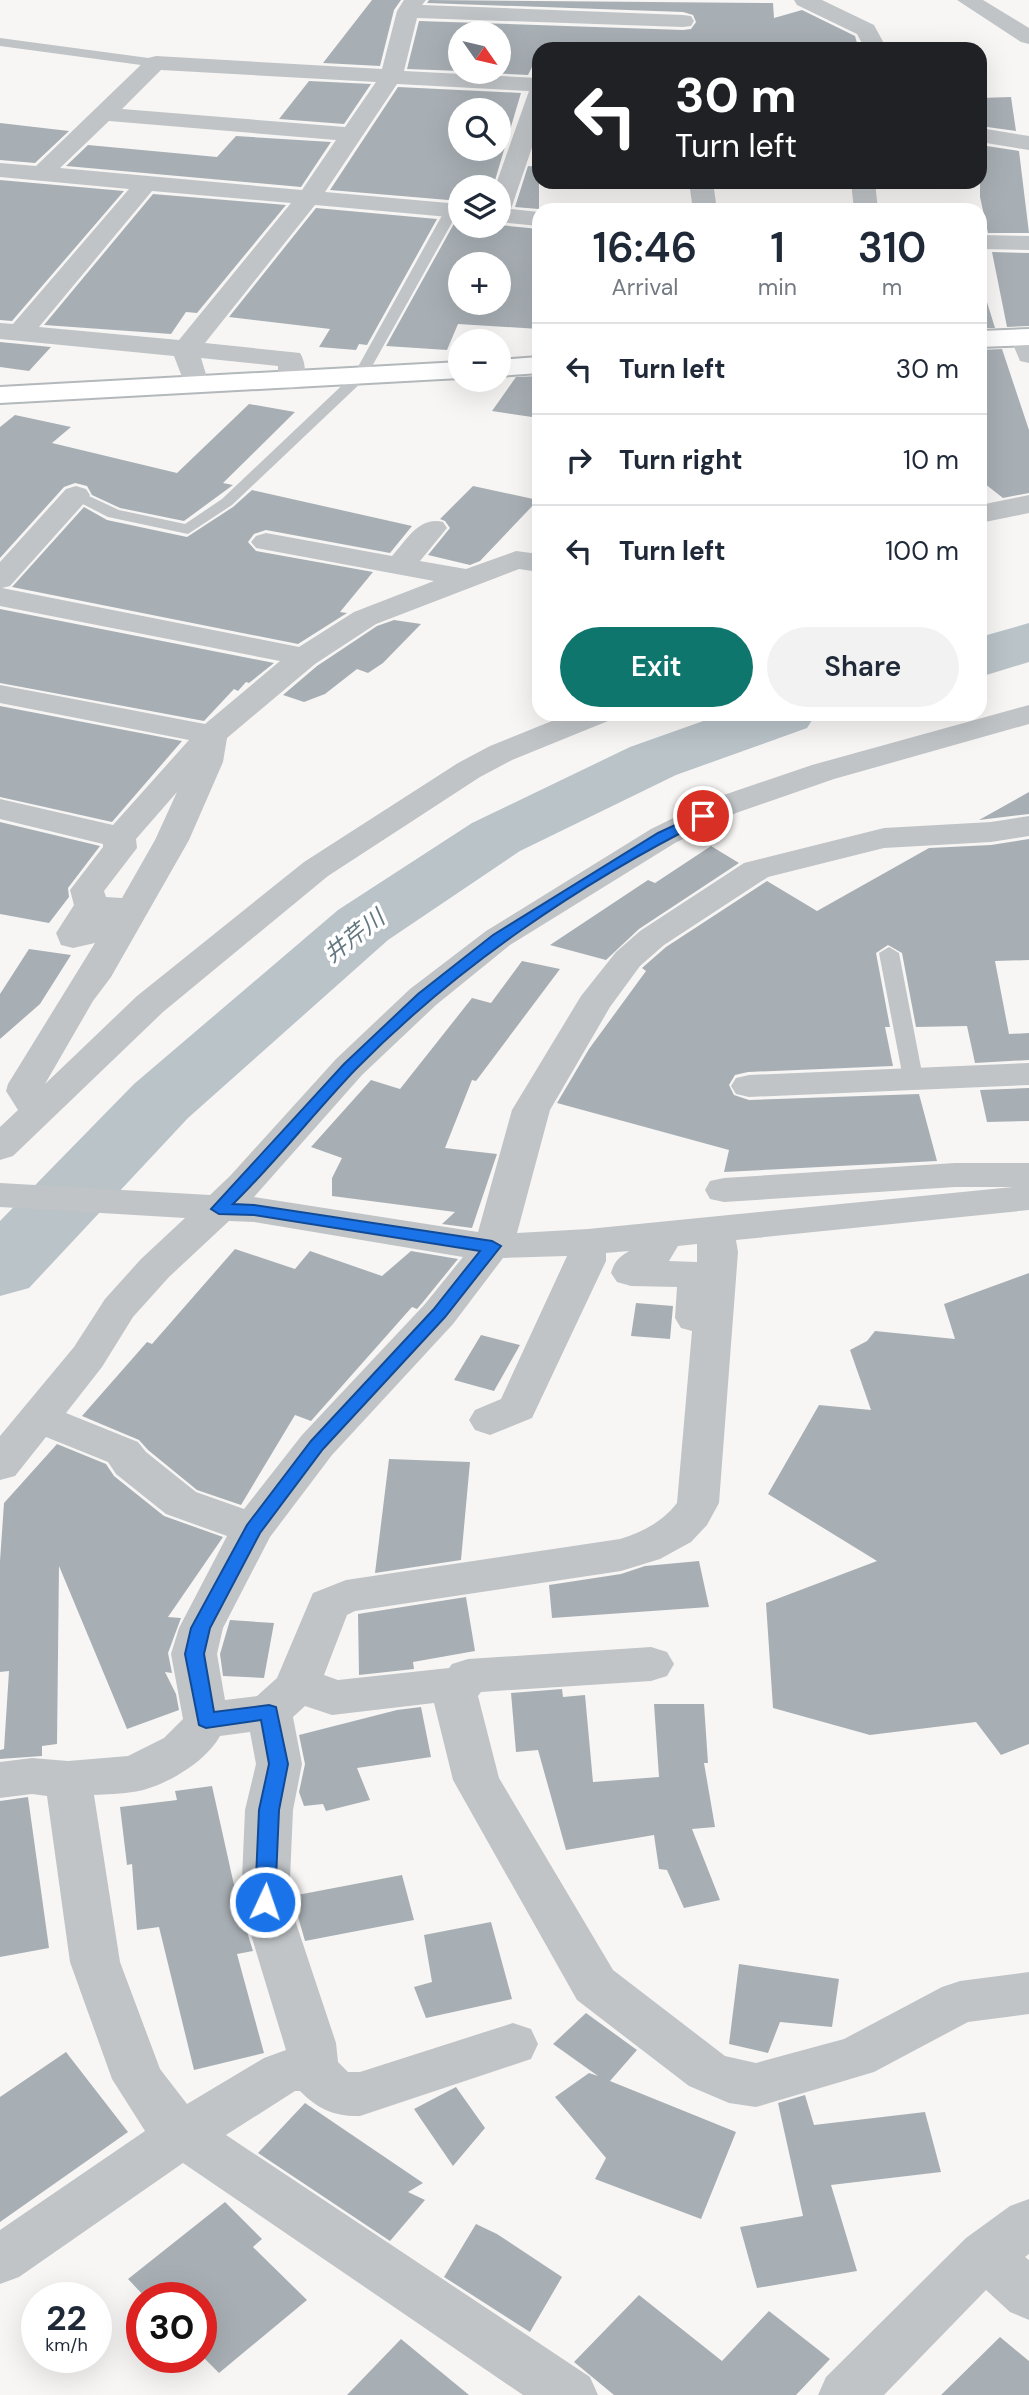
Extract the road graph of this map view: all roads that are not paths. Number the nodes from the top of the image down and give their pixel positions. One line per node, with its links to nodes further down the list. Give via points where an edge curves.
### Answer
1 (805, 0): 7 (street, via 866,30)
2 (968, 0): 5 (street)
3 (412, 6): 4 (street); 9 (street)
4 (683, 20)
5 (1029, 37)
6 (0, 41): 8 (lane)
7 (872, 42)
8 (156, 62): 9 (street); 11 (street)
9 (391, 76): 10 (street); 13 (street)
10 (532, 85)
11 (103, 114): 13 (street); 17 (street)
12 (532, 114): 18 (street)
13 (351, 134): 20 (street)
14 (987, 136): 15 (street)
15 (1029, 143)
16 (0, 170): 17 (street)
17 (41, 174): 19 (street)
18 (511, 176)
19 (147, 182): 20 (street); 27 (street)
20 (310, 196): 21 (street); 30 (street)
21 (448, 209)
22 (511, 214): 23 (street)
23 (532, 218)
24 (448, 224): 34 (lane)
25 (987, 242): 26 (street)
26 (1029, 243)
27 (10, 332): 30 (street)
28 (987, 340): 29 (street)
29 (1027, 343)
30 (185, 350): 35 (street, via 291,359); 36 (street)
31 (532, 366): 32 (street)
32 (511, 367)
33 (448, 371): 34 (street)
34 (360, 376): 35 (street); 38 (lane, via 228,502 188,529 114,514)
35 (291, 381): 36 (street)
36 (196, 384): 37 (street)
37 (0, 395)
38 (76, 495): 46 (street)
39 (1029, 503): 40 (street)
40 (987, 512)
41 (433, 528): 44 (street)
42 (267, 542): 44 (street)
43 (532, 562): 45 (street, via 516,560)
44 (399, 566): 45 (street)
45 (467, 578): 48 (street, via 365,618)
46 (0, 580)
47 (0, 597): 48 (street)
48 (304, 657): 52 (street)
49 (0, 694): 52 (street)
50 (1029, 715): 65 (street, via 823,772 723,806 663,836 498,938 423,997 349,1067 244,1185)
51 (580, 721): 61 (street, via 469,770 316,869 150,1004)
52 (212, 735): 55 (street); 56 (street, via 207,762 172,840)
53 (0, 809): 55 (street)
54 (1029, 826): 69 (street, via 884,838 778,863 756,870 652,939 628,959 594,1004 531,1110)
55 (119, 835): 56 (street, via 120,848 87,890 91,905 73,938 84,935 106,907)
56 (132, 909): 61 (street, via 32,1069 24,1091 29,1101)
57 (889, 953): 59 (lane)
58 (1029, 1074): 59 (street)
59 (913, 1078): 60 (street)
60 (749, 1086)
61 (17, 1125)
62 (1029, 1175): 66 (street, via 955,1175)
63 (0, 1195): 65 (street)
64 (1029, 1198): 66 (street)
65 (210, 1208): 69 (street, via 254,1210); 71 (street, via 120,1308 89,1357)
66 (719, 1209): 67 (street); 77 (street, via 698,1503 691,1519 654,1545 621,1555 346,1596 328,1605)
67 (664, 1234): 68 (street); 70 (street, via 655,1252 633,1266 631,1273 697,1275)
68 (588, 1242): 69 (street); 72 (street, via 586,1261 517,1408)
69 (492, 1246): 74 (street, via 439,1314 317,1445)
70 (695, 1342)
71 (38, 1420): 73 (street); 74 (street, via 123,1452 181,1503)
72 (490, 1420)
73 (0, 1465)
74 (253, 1530): 78 (street, via 201,1628 194,1654)
75 (651, 1664): 76 (street, via 468,1676)
76 (460, 1686): 77 (street, via 332,1698 318,1690); 81 (street, via 455,1694 476,1780 595,1985 707,2071 729,2081 757,2085 856,2057 960,2002)
77 (283, 1700): 78 (street); 83 (street, via 279,1764 269,1810 265,1902 311,2043)
78 (206, 1720): 79 (street, via 180,1751 135,1774)
79 (68, 1779): 80 (street, via 32,1776); 84 (street, via 95,1962 138,2079 161,2113)
80 (0, 1780)
81 (1029, 1993)
82 (513, 2044): 83 (street, via 360,2094 341,2094)
83 (313, 2072): 84 (street, via 299,2068 282,2073)
84 (183, 2134): 87 (street); 89 (street)
85 (1029, 2223): 86 (street)
86 (985, 2255): 88 (street); 90 (street)
87 (0, 2260)
88 (1029, 2295)
89 (570, 2395)
90 (846, 2395)

